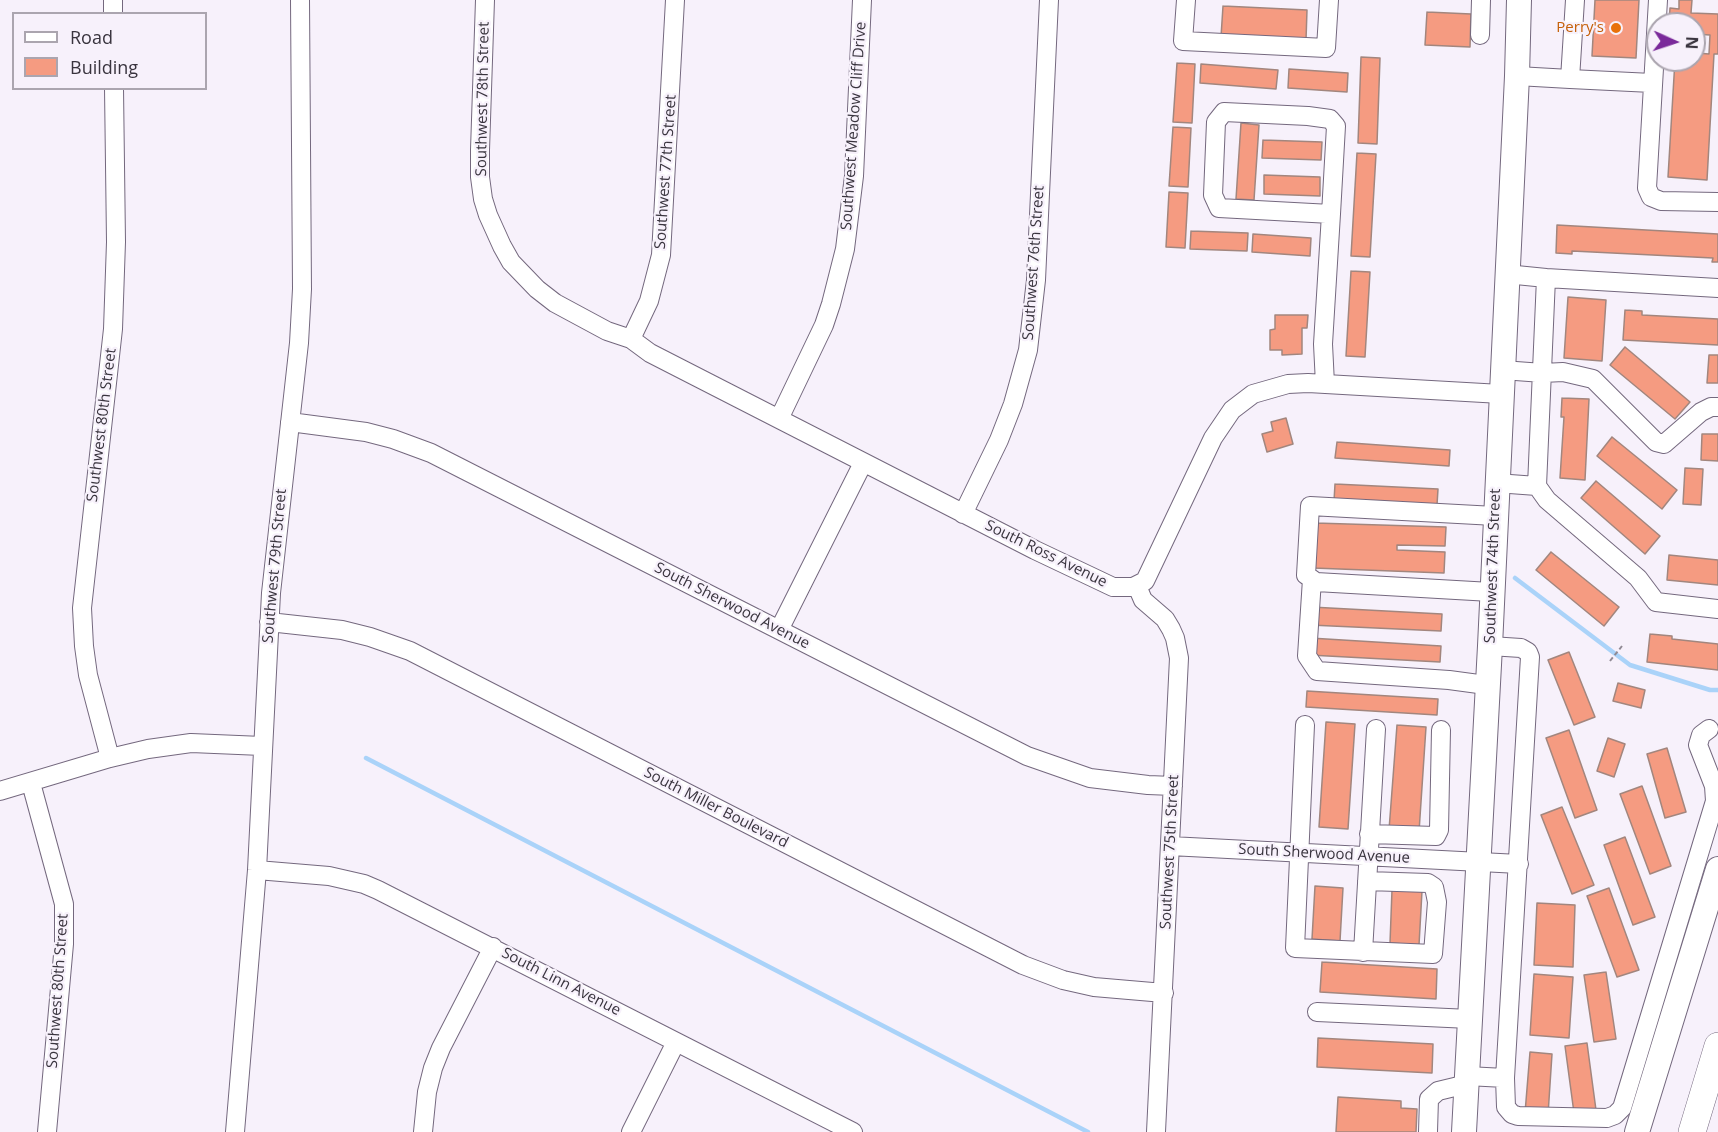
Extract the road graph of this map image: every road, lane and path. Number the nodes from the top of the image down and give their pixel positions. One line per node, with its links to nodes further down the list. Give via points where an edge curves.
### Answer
1 (300, 0): 29 (street, Southwest 79th Street, via 302,289)
2 (485, 0): 22 (street, Southwest 78th Street, via 480,177 494,232 511,262 537,289 607,331)
3 (675, 0): 22 (street, Southwest 77th Street, via 661,255 649,302)
4 (862, 0): 28 (street, Southwest Meadow Cliff Drive, via 854,176 845,249 824,325)
5 (1050, 0): 33 (street, Southwest 76th Street, via 1036,280 1028,350 999,440)
6 (1186, 0): 7 (street, via 1184,41 1326,48)
7 (1329, 0)
8 (1481, 0): 12 (street)
9 (1519, 0): 13 (main road, Southwest 74th Street)
10 (1575, 0): 14 (street)
11 (1658, 0): 15 (street)
12 (1480, 35)
13 (1517, 76): 14 (street); 19 (main road, Southwest 74th Street)
14 (1570, 79): 15 (street)
15 (1652, 83): 17 (street, via 1646,177 1651,197 1661,201)
16 (114, 90): 50 (street, Southwest 80th Street, via 113,328 82,608 88,675)
17 (1718, 202)
18 (1331, 214): 18 (street, via 1336,126 1330,119 1224,112 1216,122 1213,195 1219,208); 25 (street, via 1323,344)
19 (1506, 274): 20 (street); 23 (main road, Southwest 74th Street)
20 (1546, 278): 21 (street); 24 (street)
21 (1718, 288)
22 (631, 339): 28 (street, South Ross Avenue, via 650,353)
23 (1502, 370): 24 (street); 26 (main road, Southwest 74th Street)
24 (1543, 373): 27 (street, via 1563,372 1593,379 1656,442 1664,444 1701,412); 32 (street)
25 (1325, 384): 26 (street); 36 (street, via 1273,387 1253,394 1232,410 1213,438 1148,577)
26 (1501, 394): 31 (main road, Southwest 74th Street)
27 (1718, 407)
28 (779, 419): 30 (street, South Ross Avenue)
29 (290, 422): 39 (street, Southwest 79th Street); 40 (street, South Sherwood Avenue, via 366,432 431,453)
30 (863, 463): 33 (street, South Ross Avenue); 40 (street)
31 (1496, 483): 32 (street); 34 (main road, Southwest 74th Street)
32 (1538, 486): 38 (street, via 1547,500 1638,578 1656,602)
33 (963, 514): 36 (street, South Ross Avenue, via 1113,586)
34 (1495, 516): 35 (street, via 1310,506 1306,576); 37 (main road, Southwest 74th Street)
35 (1312, 579): 37 (street); 44 (street, via 1307,656 1317,671)
36 (1137, 586): 52 (street, Southwest 75th Street, via 1143,600 1165,619 1178,647)
37 (1491, 591): 41 (main road, Southwest 74th Street)
38 (1718, 609)
39 (269, 622): 49 (street, Southwest 79th Street); 65 (street, South Miller Boulevard, via 342,630 410,651 1023,965 1094,987)
40 (779, 630): 52 (street, South Sherwood Avenue, via 1027,756 1090,778)
41 (1490, 646): 44 (main road, Southwest 74th Street); 59 (street, via 1521,648 1530,657)
42 (1622, 646): 43 (path)
43 (1610, 661)
44 (1486, 685): 58 (main road, Southwest 74th Street)
45 (1305, 725): 56 (street)
46 (1376, 729): 54 (street)
47 (1441, 730): 54 (street, via 1436,836)
48 (1715, 732): 70 (street, via 1701,735 1698,745 1714,786 1715,801)
49 (262, 746): 50 (street, via 182,744); 61 (street, Southwest 79th Street)
50 (110, 758): 51 (street)
51 (31, 783): 53 (street); 73 (street, Southwest 80th Street, via 64,904)
52 (1173, 786): 55 (street, Southwest 75th Street)
53 (0, 791)
54 (1370, 834): 57 (street)
55 (1170, 846): 56 (street, South Sherwood Avenue); 65 (street, Southwest 75th Street)
56 (1298, 853): 57 (street, South Sherwood Avenue); 64 (street, via 1295,948)
57 (1368, 856): 58 (street, South Sherwood Avenue); 62 (street)
58 (1477, 862): 59 (street, South Sherwood Avenue); 67 (main road, Southwest 74th Street)
59 (1519, 864): 71 (street)
60 (1718, 869): 70 (main road)
61 (257, 870): 63 (street, South Linn Avenue, via 329,876 364,884); 74 (street, Southwest 79th Street)
62 (1367, 881): 64 (street); 64 (street, via 1428,883 1434,887 1437,902 1433,954)
63 (493, 947): 68 (street, South Linn Avenue); 75 (street, via 441,1048 427,1092)
64 (1363, 952)
65 (1164, 993): 78 (street, Southwest 75th Street)
66 (1317, 1012): 67 (street)
67 (1470, 1019): 72 (main road, Southwest 74th Street)
68 (676, 1042): 76 (street); 77 (street, South Linn Avenue)
69 (1718, 1046): 82 (highway)
70 (1644, 1073): 71 (street, via 1622,1108 1607,1118 1512,1114 1506,1107); 81 (main road)
71 (1505, 1077): 72 (street)
72 (1467, 1080): 79 (street, via 1438,1091 1429,1099); 80 (main road, Southwest 74th Street)
73 (47, 1132)
74 (235, 1132)
75 (423, 1132)
76 (631, 1132)
77 (853, 1132)
78 (1156, 1132)
79 (1428, 1132)
80 (1464, 1132)
81 (1637, 1132)
82 (1692, 1132)

